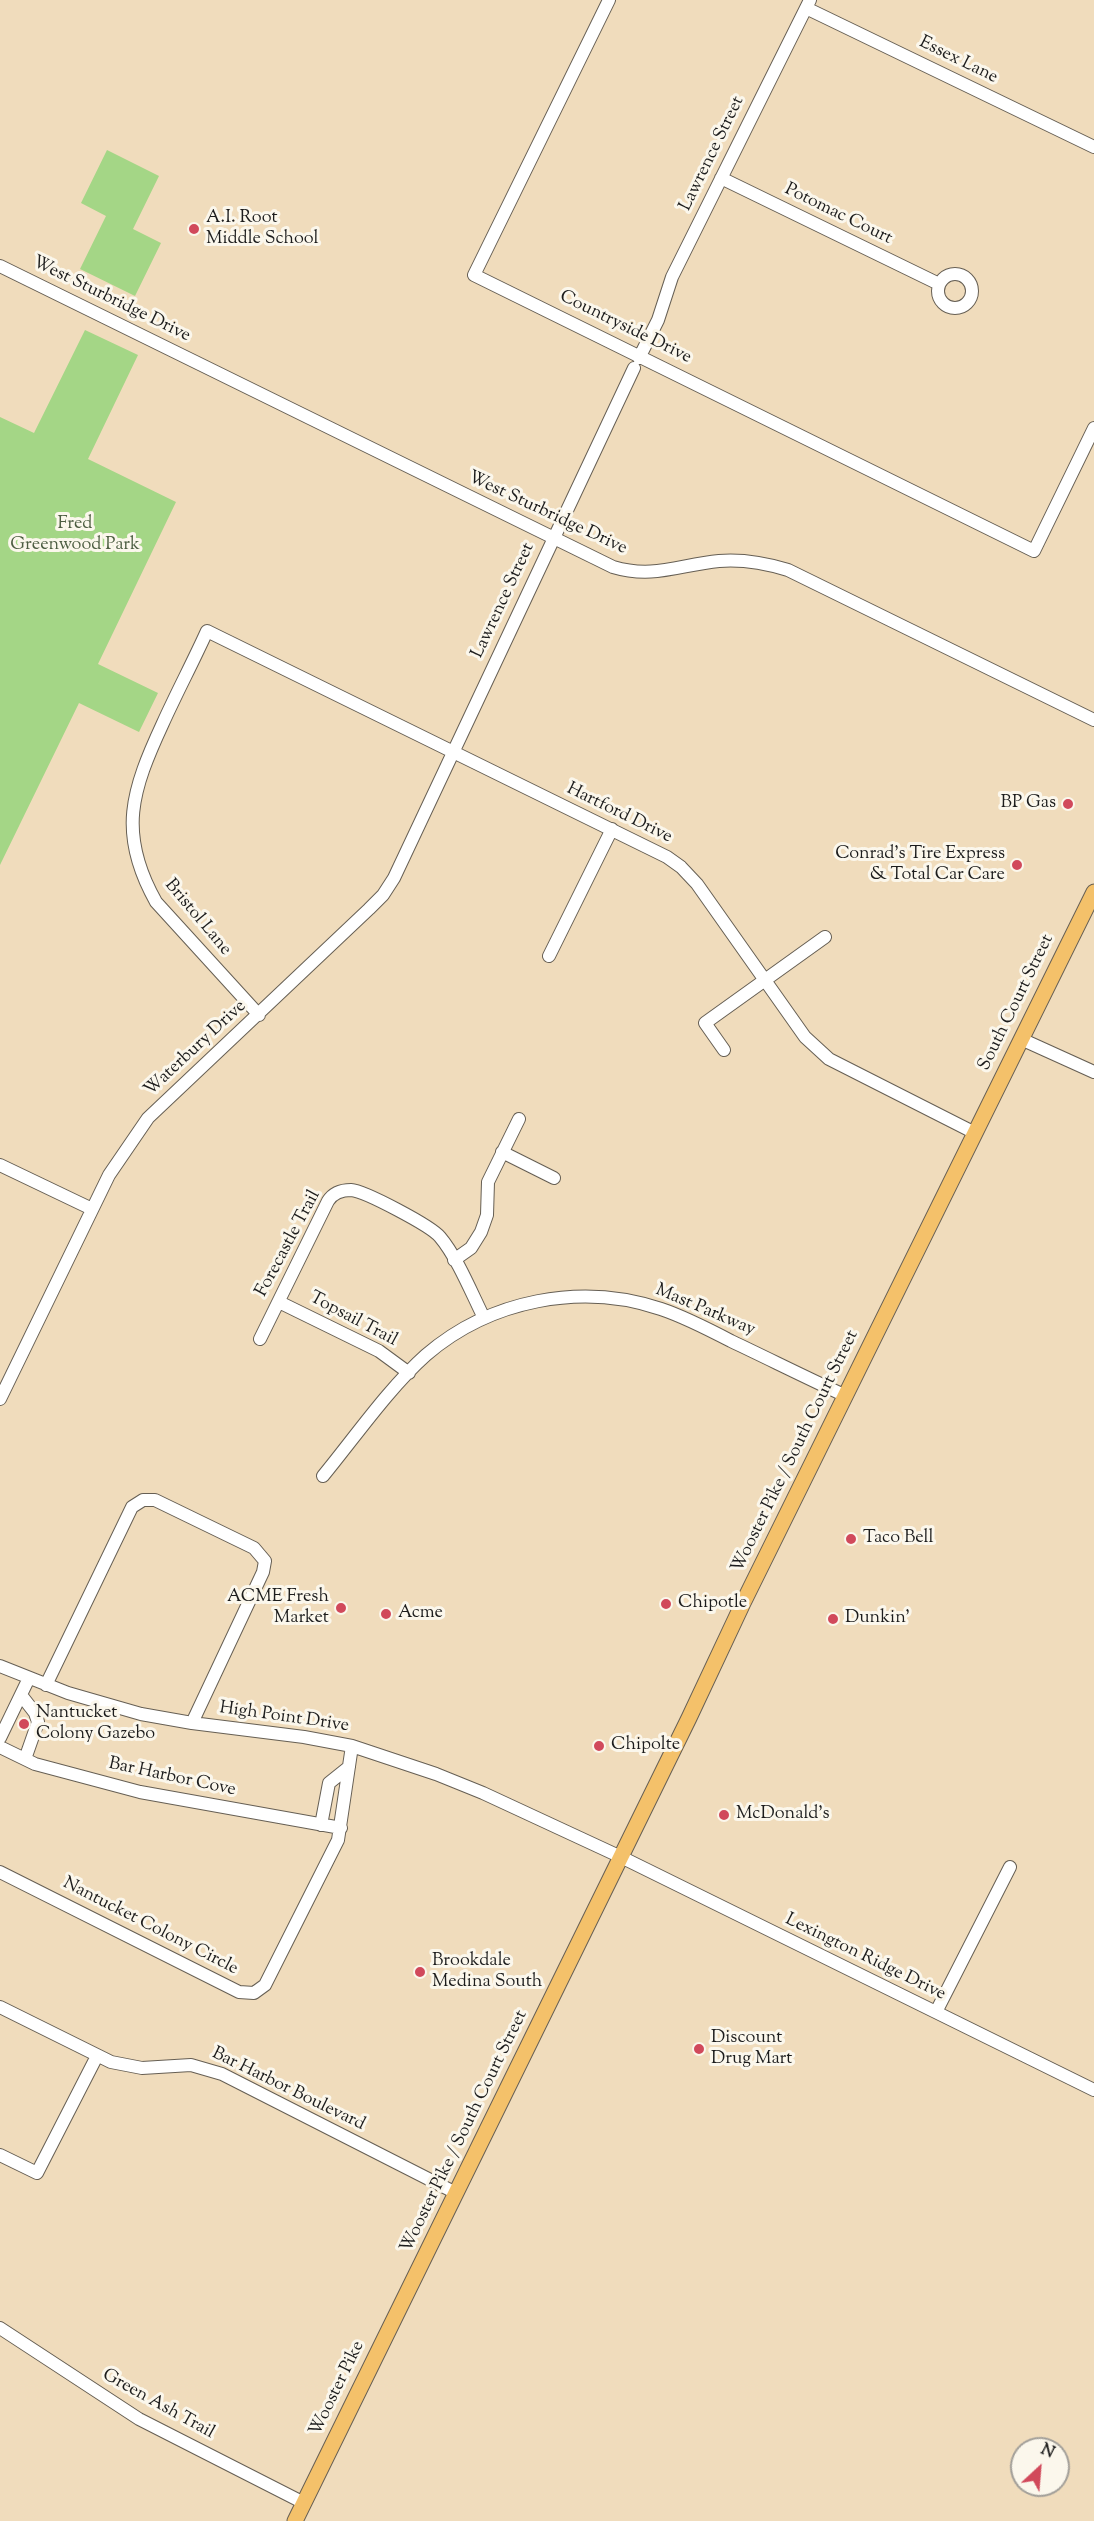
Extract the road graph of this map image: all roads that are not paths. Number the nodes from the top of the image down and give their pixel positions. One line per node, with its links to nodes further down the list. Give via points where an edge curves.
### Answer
1 (609, 0): 7 (street, Countryside Drive, via 474,274)
2 (808, 4): 3 (street, Essex Lane); 4 (street, Lawrence Street)
3 (1094, 147)
4 (721, 178): 6 (street, Potomac Court); 7 (street, Lawrence Street, via 672,277 658,320)
5 (0, 266): 9 (street, West Sturbridge Drive)
6 (939, 284)
7 (638, 360): 8 (street, Countryside Drive, via 1034,551); 9 (street, Lawrence Street)
8 (1093, 434)
9 (553, 538): 11 (street, West Sturbridge Drive, via 613,567 644,573 734,560 780,568); 12 (street, Lawrence Street)
10 (207, 631): 12 (street, Hartford Drive); 18 (street, Bristol Lane, via 140,776 133,806 134,846 142,875 156,902)
11 (1094, 720)
12 (452, 752): 13 (street, Hartford Drive); 18 (street, Waterbury Drive, via 383,894)
13 (612, 829): 16 (street); 17 (street, Hartford Drive, via 668,856 681,867)
14 (1094, 892): 19 (main road, South Court Street)
15 (825, 937): 17 (street)
16 (549, 956)
17 (764, 980): 20 (street, via 705,1023); 23 (street, Hartford Drive, via 804,1037 829,1059)
18 (259, 1015): 27 (street, Waterbury Drive, via 148,1118 120,1157)
19 (1021, 1039): 21 (street); 23 (main road, South Court Street)
20 (724, 1050)
21 (1094, 1072)
22 (519, 1119): 24 (street)
23 (975, 1133): 33 (main road, Wooster Pike / South Court Street)
24 (502, 1152): 26 (street); 28 (street, via 487,1187 487,1215 481,1232 475,1244)
25 (0, 1165): 27 (street)
26 (554, 1178)
27 (92, 1209): 34 (street, Waterbury Drive)
28 (454, 1260): 29 (street, Forecastle Trail, via 440,1237 426,1226 360,1192 342,1191 328,1201); 30 (street, Forecastle Trail)
29 (279, 1302): 31 (street, Forecastle Trail); 32 (street, Topsail Trail, via 379,1351)
30 (484, 1318): 32 (street, Mast Parkway, via 448,1339); 33 (street, Mast Parkway, via 554,1298 586,1296 632,1301 687,1319)
31 (260, 1339)
32 (409, 1373): 35 (street, Mast Parkway)
33 (846, 1396): 48 (main road, Wooster Pike / South Court Street)
34 (0, 1399)
35 (323, 1476)
36 (0, 1666): 37 (street, High Point Drive)
37 (29, 1678): 38 (street, High Point Drive); 39 (street)
38 (46, 1685): 40 (street, High Point Drive, via 104,1704); 40 (street, via 132,1507 143,1500 155,1500 254,1548 265,1561)
39 (21, 1695): 41 (street); 44 (street, via 38,1722)
40 (192, 1723): 42 (street, High Point Drive)
41 (0, 1738)
42 (352, 1746): 45 (street, Nantucket Colony Circle); 48 (street, High Point Drive, via 483,1793)
43 (0, 1747): 44 (street, Bar Harbor Cove)
44 (25, 1760): 46 (street, Bar Harbor Cove, via 141,1792)
45 (349, 1767): 46 (street, via 329,1783); 47 (street, Nantucket Colony Circle)
46 (321, 1825): 47 (street, Bar Harbor Cove)
47 (342, 1828): 50 (street, Nantucket Colony Circle, via 266,1984 254,1994 239,1992)
48 (621, 1857): 52 (street, Lexington Ridge Drive); 56 (main road, Wooster Pike / South Court Street)
49 (1010, 1867): 52 (street)
50 (0, 1872)
51 (0, 2007): 53 (street, Bar Harbor Boulevard)
52 (936, 2012): 54 (street, Lexington Ridge Drive)
53 (97, 2056): 55 (street, via 38,2174); 56 (street, Bar Harbor Boulevard, via 125,2067 174,2065 207,2069)
54 (1094, 2090)
55 (0, 2155)
56 (456, 2193): 57 (main road, Wooster Pike / South Court Street)
57 (416, 2275): 59 (main road, Wooster Pike)
58 (0, 2328): 59 (street, Green Ash Trail, via 139,2419)
59 (304, 2503): 60 (main road, Wooster Pike)
60 (296, 2521)

